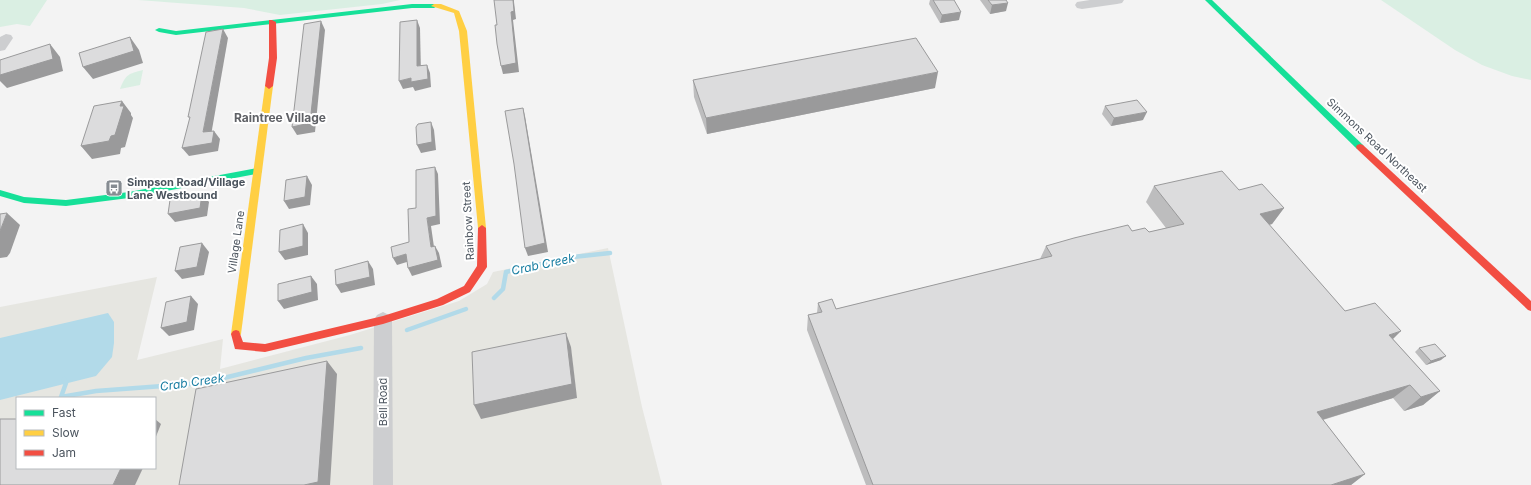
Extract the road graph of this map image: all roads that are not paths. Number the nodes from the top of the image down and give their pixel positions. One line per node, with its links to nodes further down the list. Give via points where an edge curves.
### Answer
1 (1117, 0): 3 (street)
2 (1208, 0): 8 (street, Simmons Road Northeast)
3 (1082, 5)
4 (272, 22): 5 (street, via 176,32); 6 (street, Village Lane, via 273,58); 9 (street, Rainbow Street, via 412,6 441,6 457,12 463,31 482,226 482,267 467,289 440,302)
5 (159, 30)
6 (258, 171): 7 (street, via 129,195 66,203 24,200); 10 (street, Village Lane, via 235,331)
7 (0, 193)
8 (1531, 306)
9 (383, 320): 10 (street, Rainbow Street, via 265,348); 11 (street, Bell Road)
10 (239, 346)
11 (383, 485)

